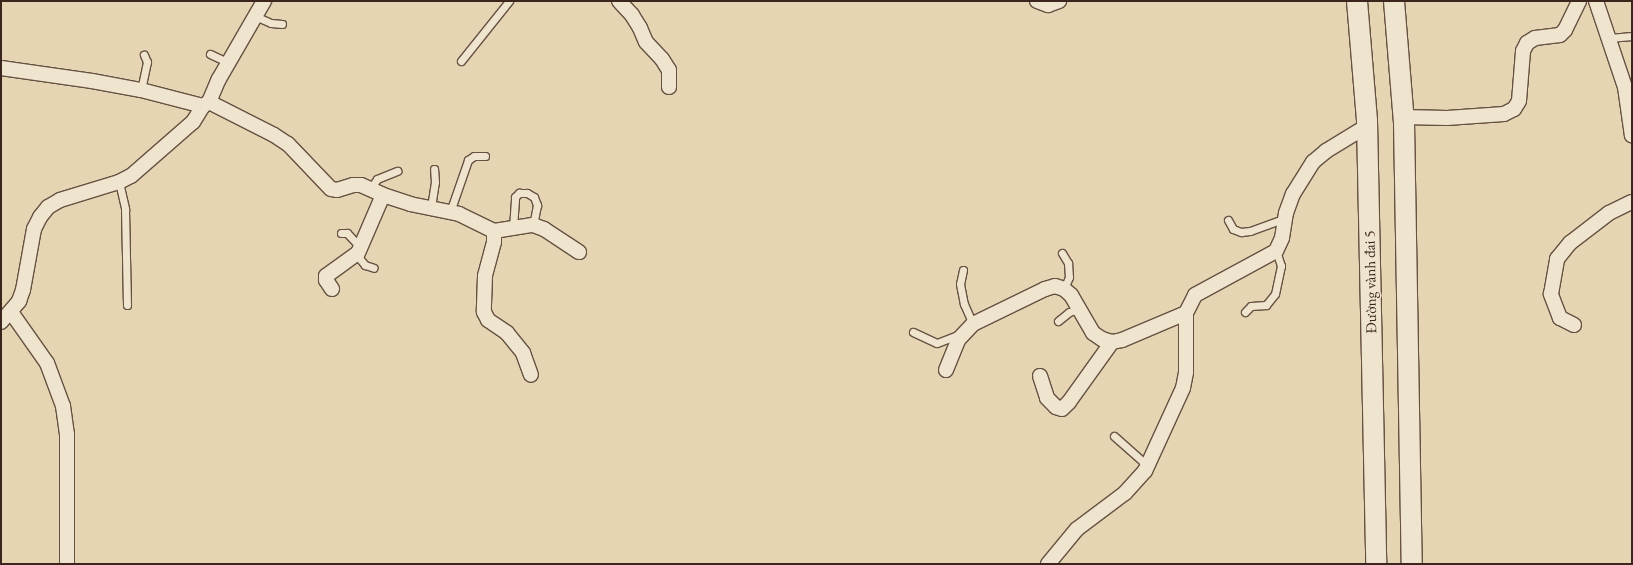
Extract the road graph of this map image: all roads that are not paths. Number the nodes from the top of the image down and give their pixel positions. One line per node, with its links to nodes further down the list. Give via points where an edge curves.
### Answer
1 (264, 1): 10 (street)
2 (510, 1): 16 (lane)
3 (619, 1): 19 (street, via 632,15 646,42 669,70)
4 (1037, 1): 5 (street, via 1048,6)
5 (1059, 1)
6 (1357, 1): 23 (main road, Đường vành đai 5)
7 (1394, 1): 22 (main road)
8 (1579, 1): 22 (street, via 1560,35 1535,38 1527,43 1523,51 1519,101 1514,109 1504,114 1447,118)
9 (1596, 1): 13 (street)
10 (256, 16): 11 (lane, via 271,23); 17 (street)
11 (282, 24)
12 (1632, 36): 13 (lane)
13 (1609, 38): 24 (street, via 1625,87)
14 (210, 54): 17 (lane)
15 (144, 55): 20 (lane, via 147,62)
16 (461, 61)
17 (229, 63): 21 (street)
18 (1, 68): 20 (street)
19 (669, 87)
20 (141, 90): 21 (street)
21 (206, 104): 28 (street, via 193,122 141,168); 29 (street, via 288,144 330,189 337,190 353,185)
22 (1403, 117): 67 (main road)
23 (1367, 126): 34 (street, via 1313,162 1293,194); 66 (main road, Đường vành đai 5)
24 (1632, 136)
25 (486, 156): 33 (lane, via 474,156 468,160)
26 (434, 169): 32 (lane, via 435,182)
27 (397, 171): 29 (lane, via 377,179)
28 (119, 182): 48 (lane, via 125,209); 50 (street, via 60,200 48,207 34,229 23,290)
29 (370, 189): 30 (street)
30 (383, 195): 32 (street, via 410,204); 40 (street)
31 (1632, 202): 55 (street, via 1609,213 1570,243 1557,259 1551,294 1560,318)
32 (431, 207): 33 (street)
33 (450, 212): 38 (street)
34 (1286, 218): 35 (lane, via 1241,232 1234,229); 42 (street)
35 (1228, 220)
36 (533, 225): 37 (street); 37 (lane, via 537,205 534,197 519,193 515,197); 41 (street, via 549,232)
37 (513, 228): 38 (street)
38 (494, 231): 60 (street, via 494,242 485,276 484,312 488,320 507,333 523,353)
39 (341, 233): 40 (lane, via 348,233)
40 (360, 251): 44 (lane, via 360,259 365,265); 46 (street, via 326,276)
41 (579, 252)
42 (1276, 252): 51 (lane, via 1281,266 1275,294 1266,305 1251,306); 52 (street, via 1195,295)
43 (1062, 253): 47 (lane, via 1068,264 1069,277)
44 (374, 268)
45 (963, 270): 56 (lane, via 960,284)
46 (332, 289)
47 (1064, 289): 49 (street, via 1071,295); 56 (street, via 1055,286 1045,289)
48 (127, 304)
49 (1079, 310): 53 (lane, via 1069,312); 58 (street, via 1093,333)
50 (11, 312): 54 (street); 64 (street, via 47,363 63,406 67,434)
51 (1245, 312)
52 (1186, 313): 58 (street); 63 (street, via 1186,372 1183,388)
53 (1058, 321)
54 (1, 322)
55 (1574, 325)
56 (968, 328): 57 (lane, via 936,343); 59 (street, via 958,340)
57 (912, 332)
58 (1112, 342): 61 (street, via 1062,409 1047,398)
59 (946, 370)
60 (531, 375)
61 (1040, 376)
62 (1114, 436): 63 (lane)
63 (1148, 466): 65 (street, via 1125,493 1070,535)
64 (67, 564)
65 (1048, 564)
66 (1376, 564)
67 (1412, 564)

